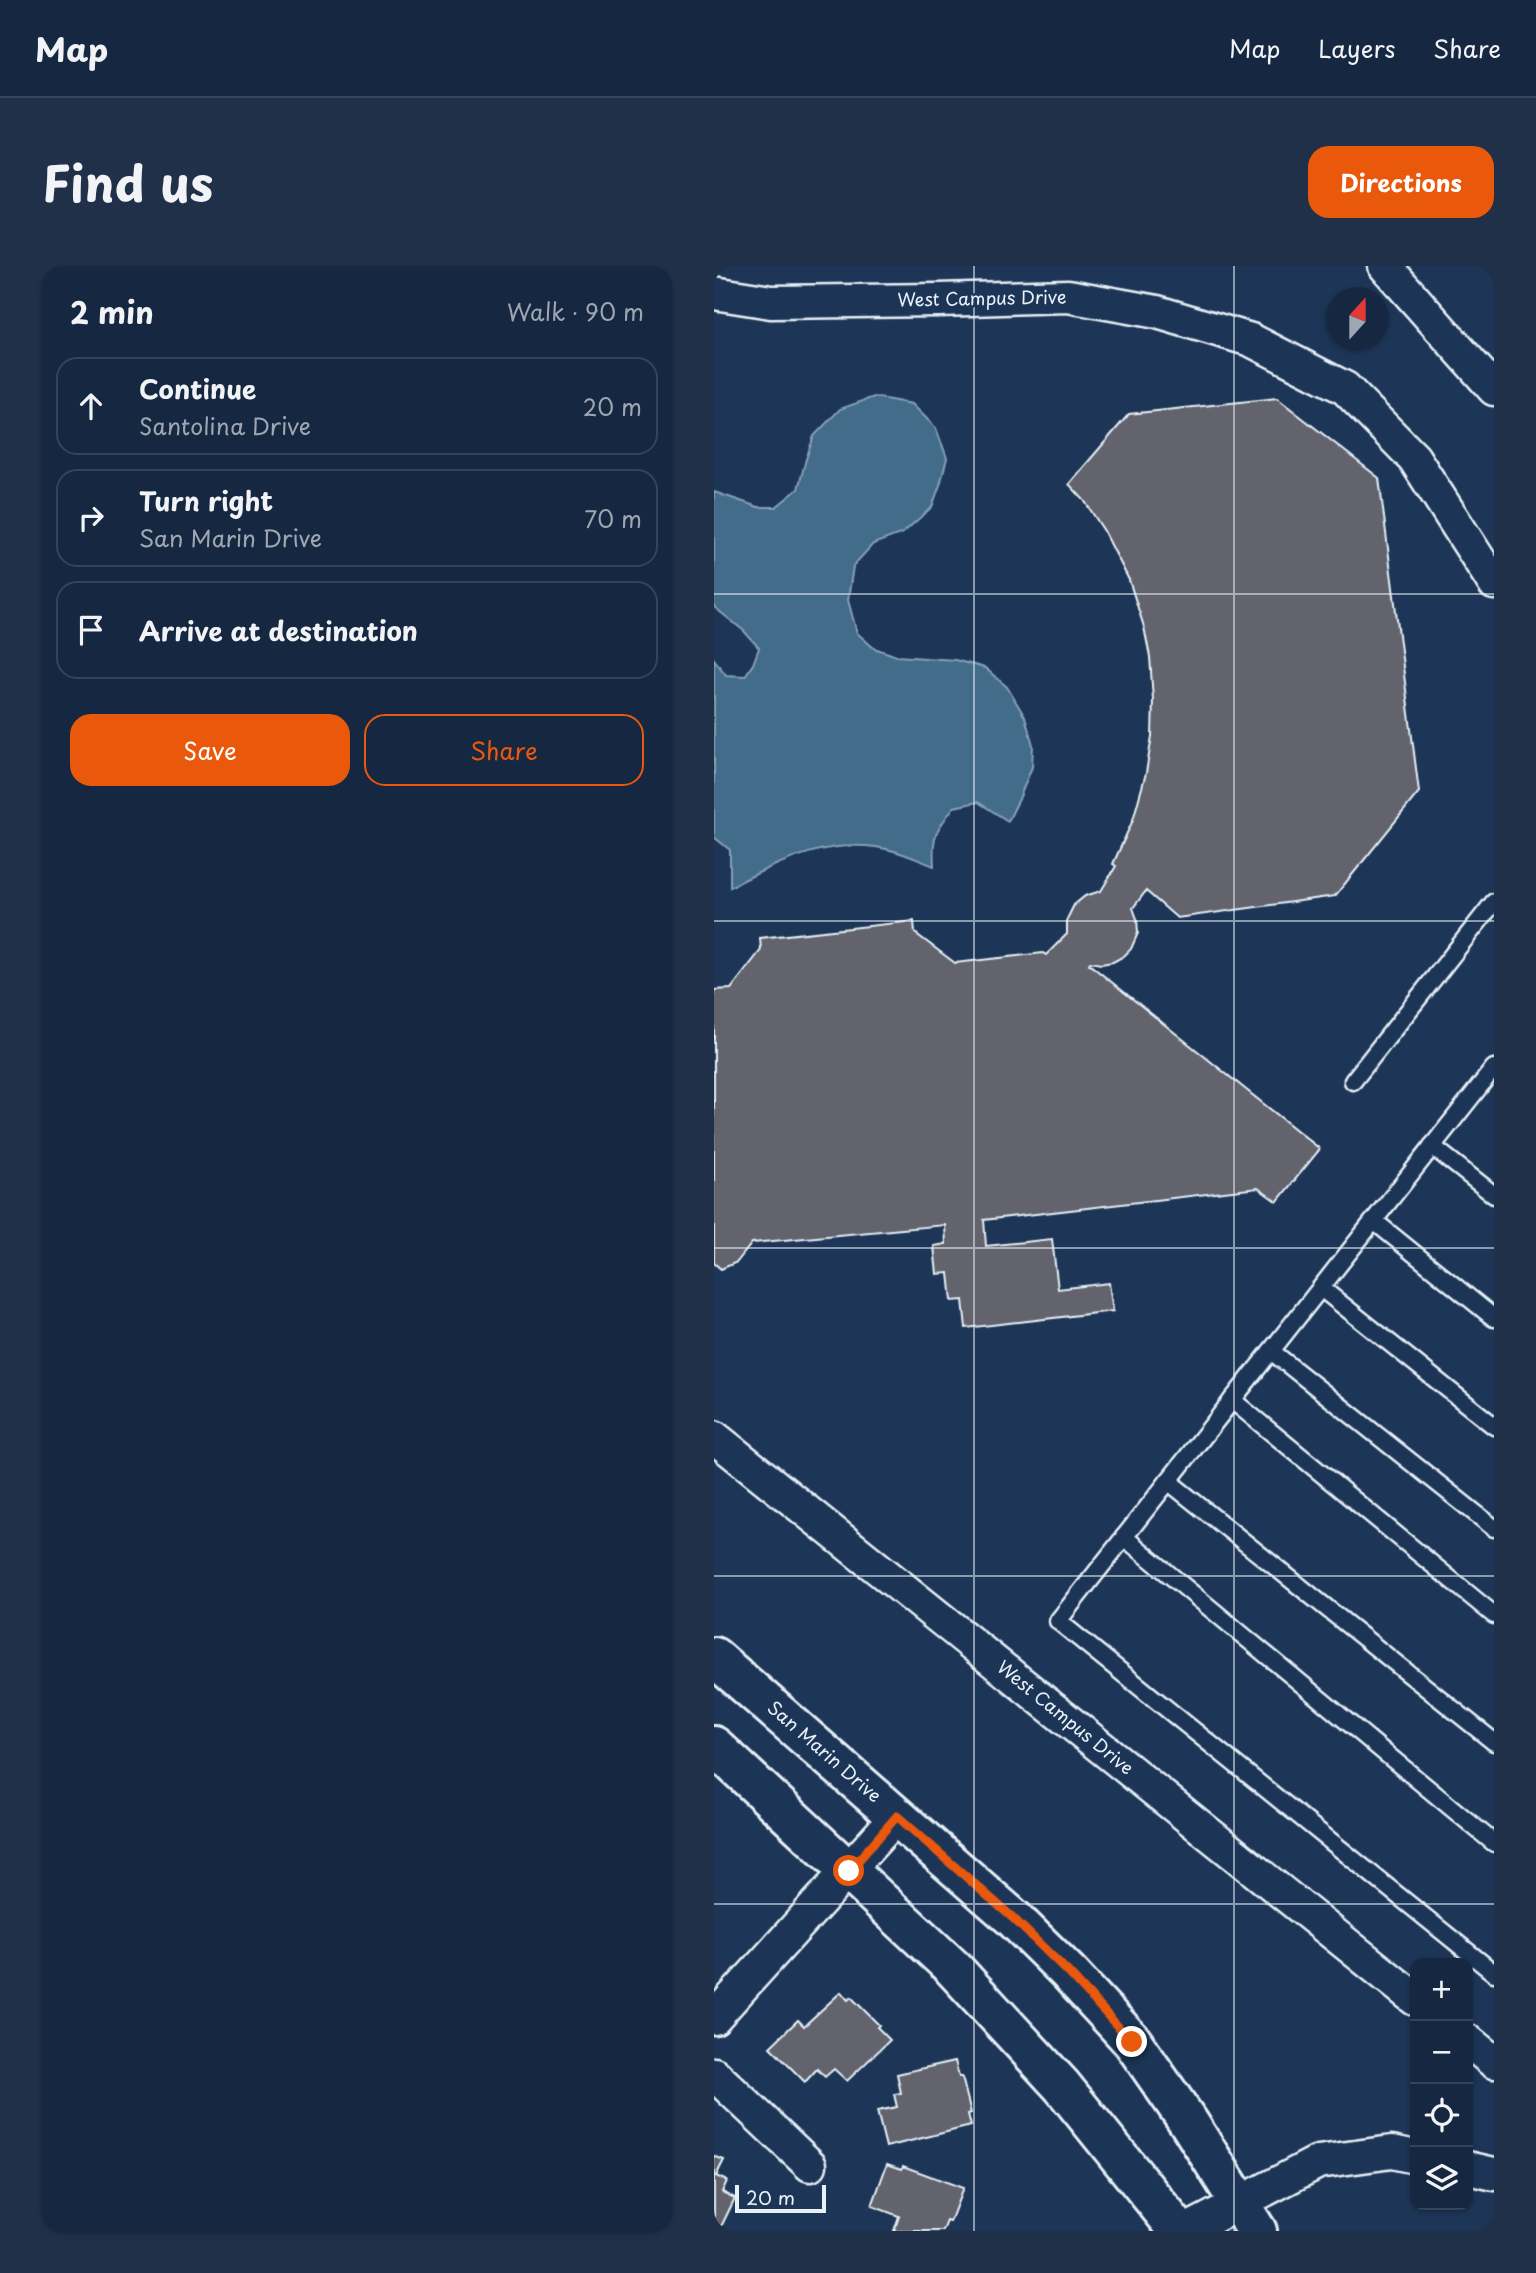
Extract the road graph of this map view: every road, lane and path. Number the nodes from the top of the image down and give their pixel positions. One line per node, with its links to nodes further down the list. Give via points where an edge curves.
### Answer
1 (1385, 266): 3 (street)
2 (714, 293): 4 (street, West Campus Drive, via 771,302 1068,296 1157,312 1251,340 1345,388 1414,458)
3 (1494, 389)
4 (1494, 583)
5 (1494, 902): 7 (lane)
6 (1494, 1068): 8 (lane)
7 (1353, 1081)
8 (1481, 1085): 9 (lane); 10 (lane)
9 (1494, 1096)
10 (1433, 1146): 11 (lane); 12 (lane)
11 (1494, 1195)
12 (1374, 1221): 13 (lane); 14 (lane)
13 (1321, 1288): 15 (lane); 17 (lane)
14 (1494, 1318)
15 (1271, 1350): 16 (lane); 20 (lane)
16 (1232, 1400): 19 (lane); 22 (lane)
17 (1494, 1426)
18 (714, 1437): 30 (street, West Campus Drive)
19 (1168, 1481): 21 (lane); 24 (lane)
20 (1494, 1528)
21 (1124, 1537): 27 (lane); 29 (lane, via 1058,1621)
22 (1494, 1615)
23 (714, 1657): 26 (main road, San Marin Drive)
24 (1494, 1742)
25 (714, 1746): 28 (main road)
26 (897, 1816): 28 (street); 39 (main road, San Marin Drive, via 1013,1918 1132,2042)
27 (1494, 1843)
28 (849, 1871): 31 (street); 40 (main road, via 1011,2028)
29 (1494, 1973)
30 (1410, 1995)
31 (714, 2018)
32 (1473, 2045): 33 (street)
33 (1494, 2062)
34 (714, 2074): 36 (street)
35 (1410, 2156): 39 (street, via 1392,2152 1318,2162)
36 (810, 2165)
37 (1473, 2169): 38 (street)
38 (1494, 2174)
39 (1247, 2217): 41 (street)
40 (1179, 2231)
41 (1186, 2231)

